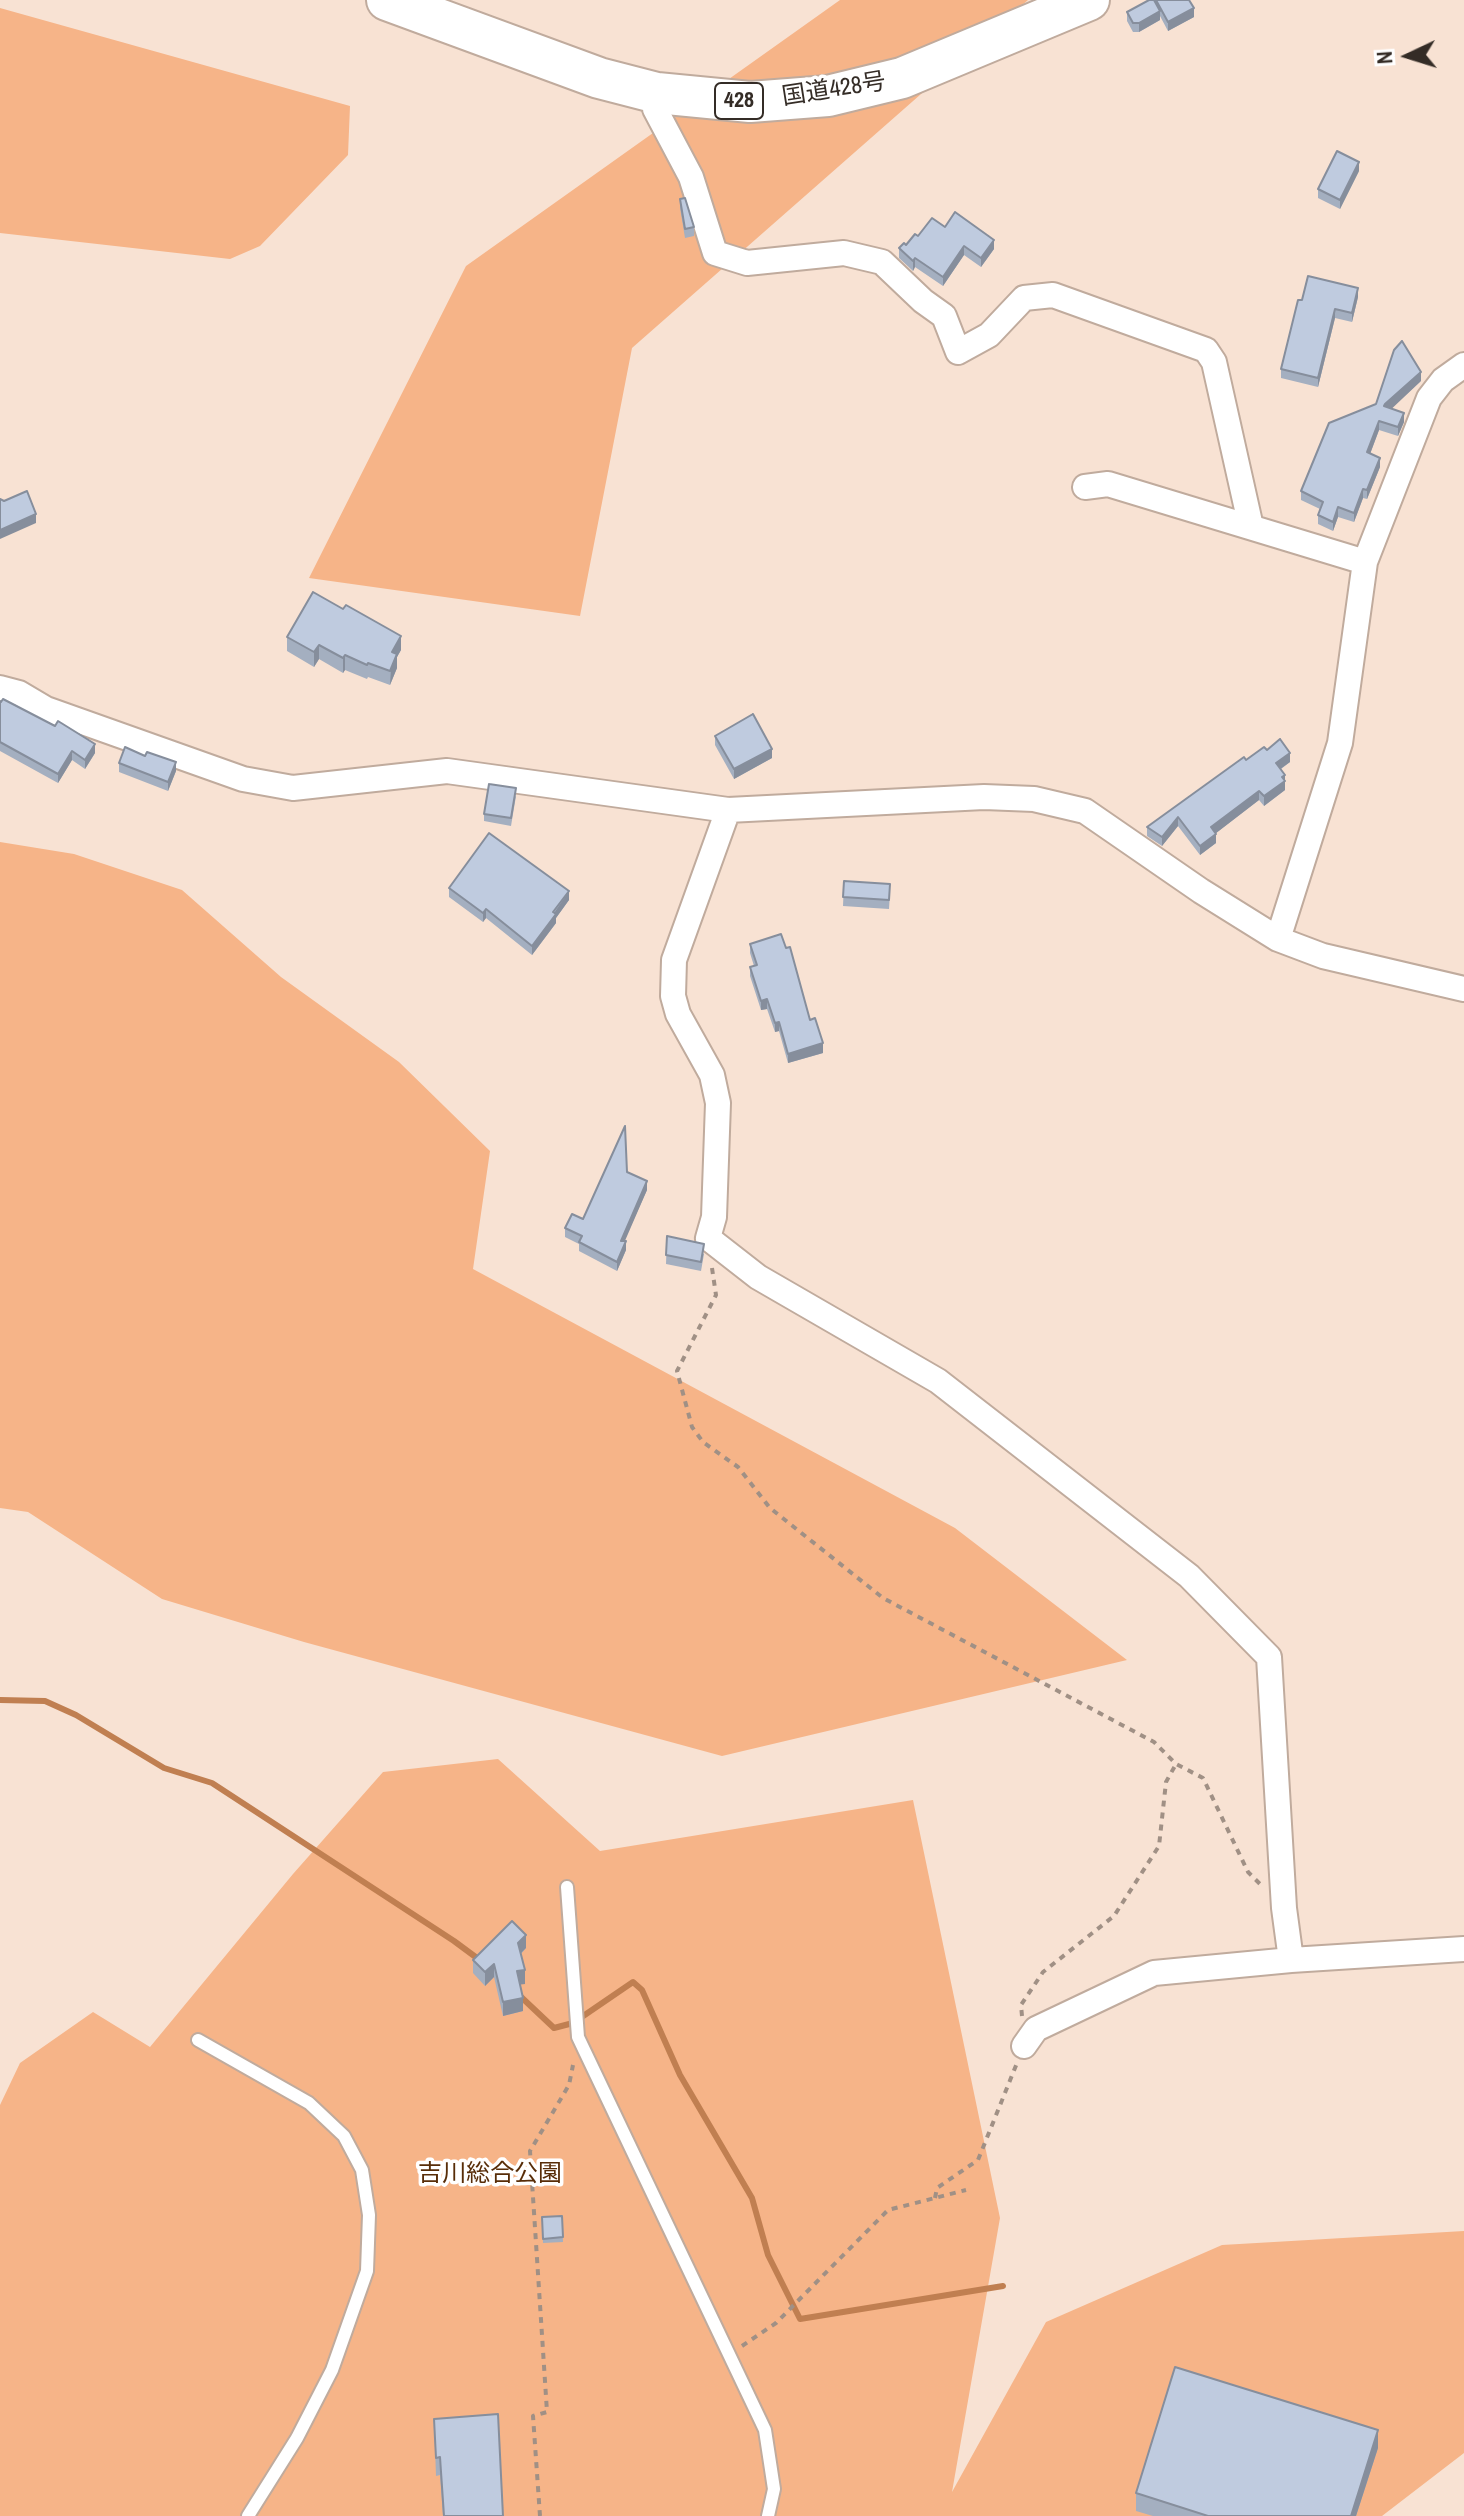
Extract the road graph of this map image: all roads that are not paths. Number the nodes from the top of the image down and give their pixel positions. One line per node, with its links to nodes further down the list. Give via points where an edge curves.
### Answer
1 (387, 0): 3 (highway, 国道428号 / 428, via 599,78)
2 (1089, 0): 3 (highway, 国道428号 / 428, via 902,78 828,96 750,102)
3 (657, 93): 6 (street, via 655,109 691,177 715,253 747,263 844,253 882,262 944,316 958,352 989,335 1024,298 1053,295 1206,350 1214,362)
4 (1464, 365): 7 (street, via 1429,398)
5 (1085, 487): 6 (street, via 1108,484)
6 (1251, 527): 7 (street)
7 (1365, 562): 10 (street, via 1340,743)
8 (0, 688): 9 (street, via 243,779 293,788 447,771)
9 (728, 810): 10 (street, via 1034,799 1085,811); 14 (street, via 674,960 678,1014 712,1075 718,1103 714,1217 708,1238 758,1277 938,1381 1189,1576 1269,1657)
10 (1278, 939): 11 (street, via 1323,956)
11 (1464, 989)
12 (567, 1887): 18 (lane, via 578,2037 765,2430 774,2489)
13 (1464, 1949): 14 (street)
14 (1291, 1960): 16 (street, via 1154,1973 1036,2029)
15 (198, 2040): 17 (lane, via 309,2103 344,2136 362,2170 369,2215 367,2271 332,2370)
16 (1024, 2046)
17 (248, 2516)
18 (768, 2516)

